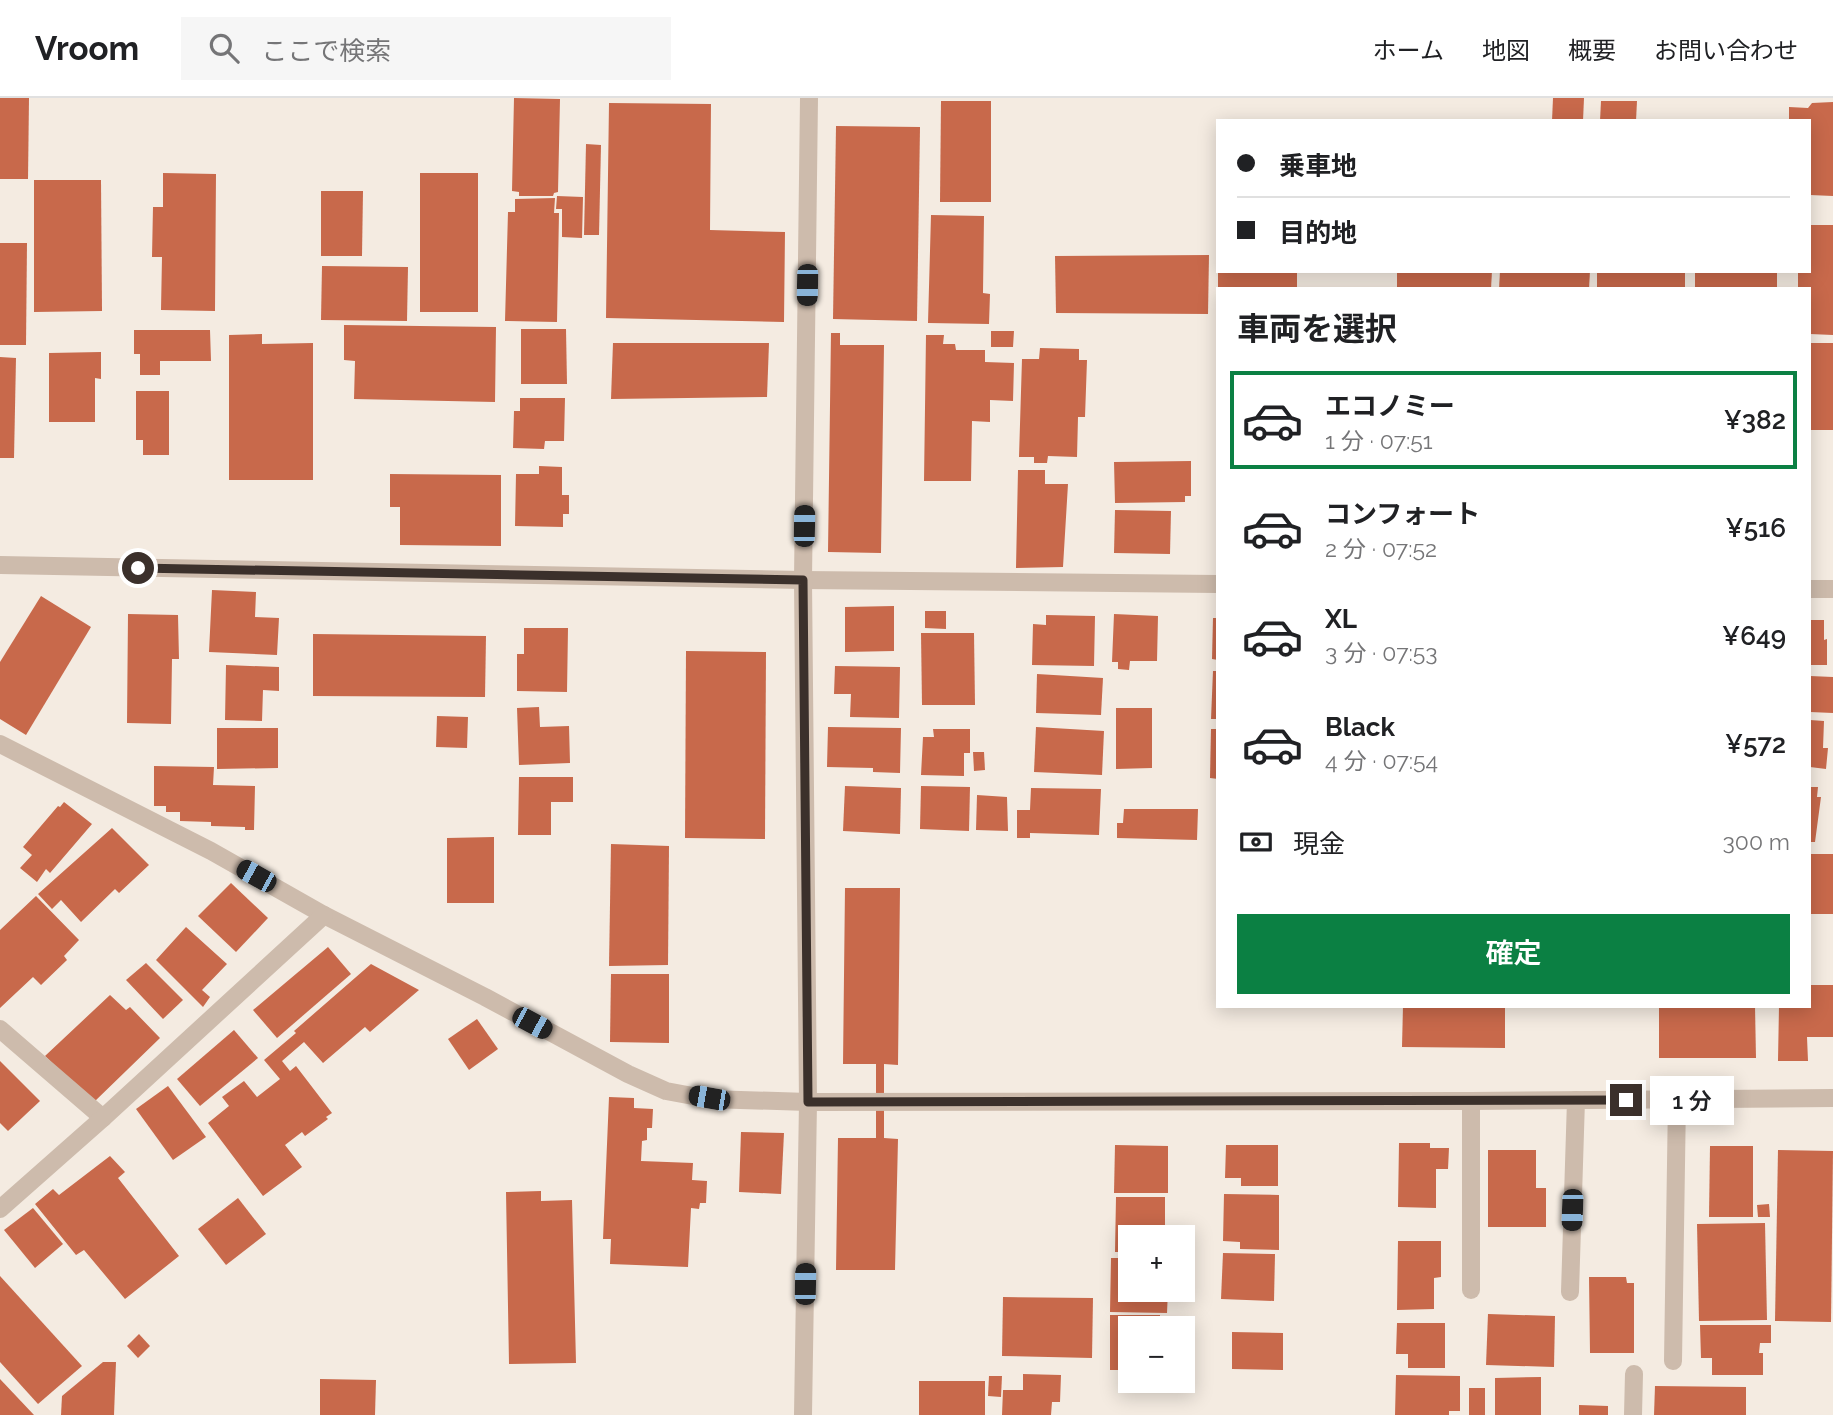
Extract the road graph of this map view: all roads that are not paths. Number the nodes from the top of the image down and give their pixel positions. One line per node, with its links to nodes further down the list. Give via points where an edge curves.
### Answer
1 (809, 98): 3 (street)
2 (0, 565): 3 (street)
3 (803, 580): 4 (street); 14 (street)
4 (1216, 584)
5 (1811, 589): 6 (street)
6 (1833, 589)
7 (0, 744): 8 (street, via 211,851)
8 (324, 915): 14 (street, via 666,1091 709,1098); 15 (street)
9 (0, 1030): 15 (street)
10 (1833, 1098): 11 (street)
11 (1677, 1099): 12 (street); 19 (street)
12 (1576, 1100): 13 (street); 18 (street)
13 (1471, 1101): 14 (street); 17 (street)
14 (808, 1102): 21 (street)
15 (103, 1118): 16 (street)
16 (0, 1209)
17 (1471, 1290)
18 (1570, 1292)
19 (1673, 1361)
20 (1633, 1374): 22 (street)
21 (803, 1415)
22 (1633, 1415)

